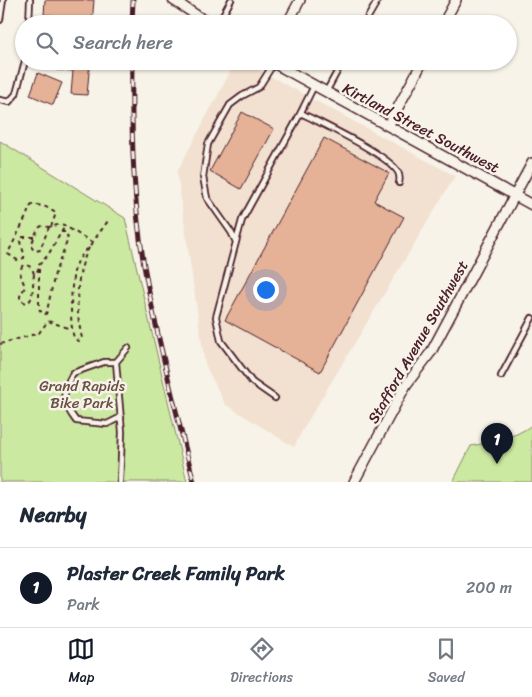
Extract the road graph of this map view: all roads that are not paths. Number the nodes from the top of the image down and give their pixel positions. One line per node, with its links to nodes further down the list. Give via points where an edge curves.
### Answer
1 (3, 0): 14 (lane)
2 (30, 0): 8 (lane)
3 (173, 0): 9 (street)
4 (231, 0): 10 (lane)
5 (300, 0): 11 (street)
6 (378, 0): 12 (lane)
7 (456, 0): 13 (street)
8 (29, 15)
9 (196, 15)
10 (223, 15)
11 (292, 15)
12 (369, 15)
13 (448, 15)
14 (0, 20)
15 (23, 70): 22 (lane, via 16,94 8,102)
16 (268, 70): 29 (lane, via 259,88 230,105 208,144 202,177 207,198)
17 (286, 70): 20 (street, Kirtland Street Southwest)
18 (338, 70): 21 (lane)
19 (418, 70): 24 (street)
20 (314, 86): 21 (street, Kirtland Street Southwest); 23 (lane)
21 (326, 92): 24 (street, Kirtland Street Southwest)
22 (0, 100)
23 (301, 113): 26 (lane, via 383,158 399,172); 29 (lane, via 242,220)
24 (388, 126): 27 (street, Kirtland Street Southwest)
25 (532, 162): 27 (street, Stafford Avenue Southwest)
26 (399, 183)
27 (515, 195): 28 (street, Kirtland Street Southwest); 37 (street, Stafford Avenue Southwest, via 431,352 406,385)
28 (532, 205)
29 (236, 242): 34 (lane, via 216,317 221,341 252,382)
30 (532, 318): 33 (lane)
31 (128, 348): 32 (lane)
32 (116, 362): 35 (lane); 35 (lane, via 104,362 73,373 65,387 65,406 76,420 107,424)
33 (501, 376)
34 (275, 398)
35 (121, 417): 36 (lane)
36 (120, 482)
37 (354, 482)

